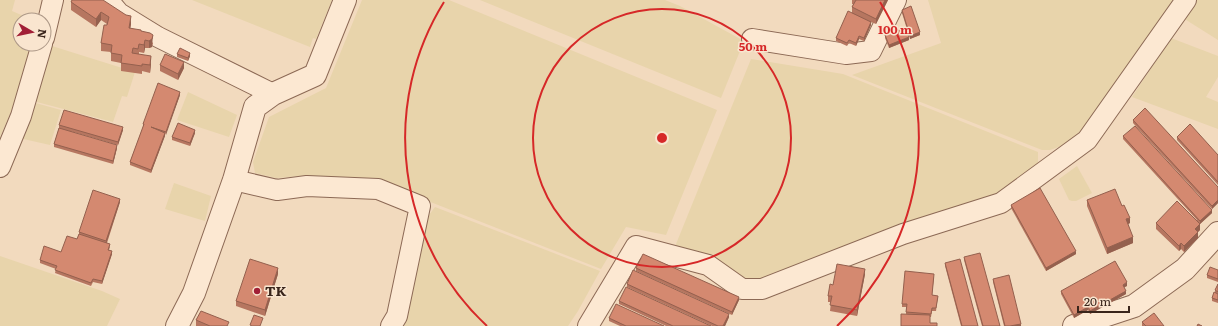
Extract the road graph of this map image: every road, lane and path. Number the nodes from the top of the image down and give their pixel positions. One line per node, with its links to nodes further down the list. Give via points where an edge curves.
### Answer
1 (53, 0): 6 (street)
2 (108, 0): 9 (street, via 119,13 158,36)
3 (345, 0): 9 (street, via 315,75)
4 (896, 0): 7 (street, via 871,51 846,54)
5 (1186, 0): 15 (street, via 1087,140 1001,203 903,234 762,289 742,289 708,265 636,246)
6 (50, 12)
7 (752, 39)
8 (40, 52): 10 (street, via 21,116)
9 (273, 94): 11 (street, via 255,107)
10 (0, 167)
11 (234, 180): 13 (street, via 194,293); 14 (street, via 278,190 307,186 378,189 420,206 397,316)
12 (1218, 233): 16 (street, via 1185,269 1134,306)
13 (177, 326)
14 (390, 326)
15 (588, 326)
16 (1074, 326)

